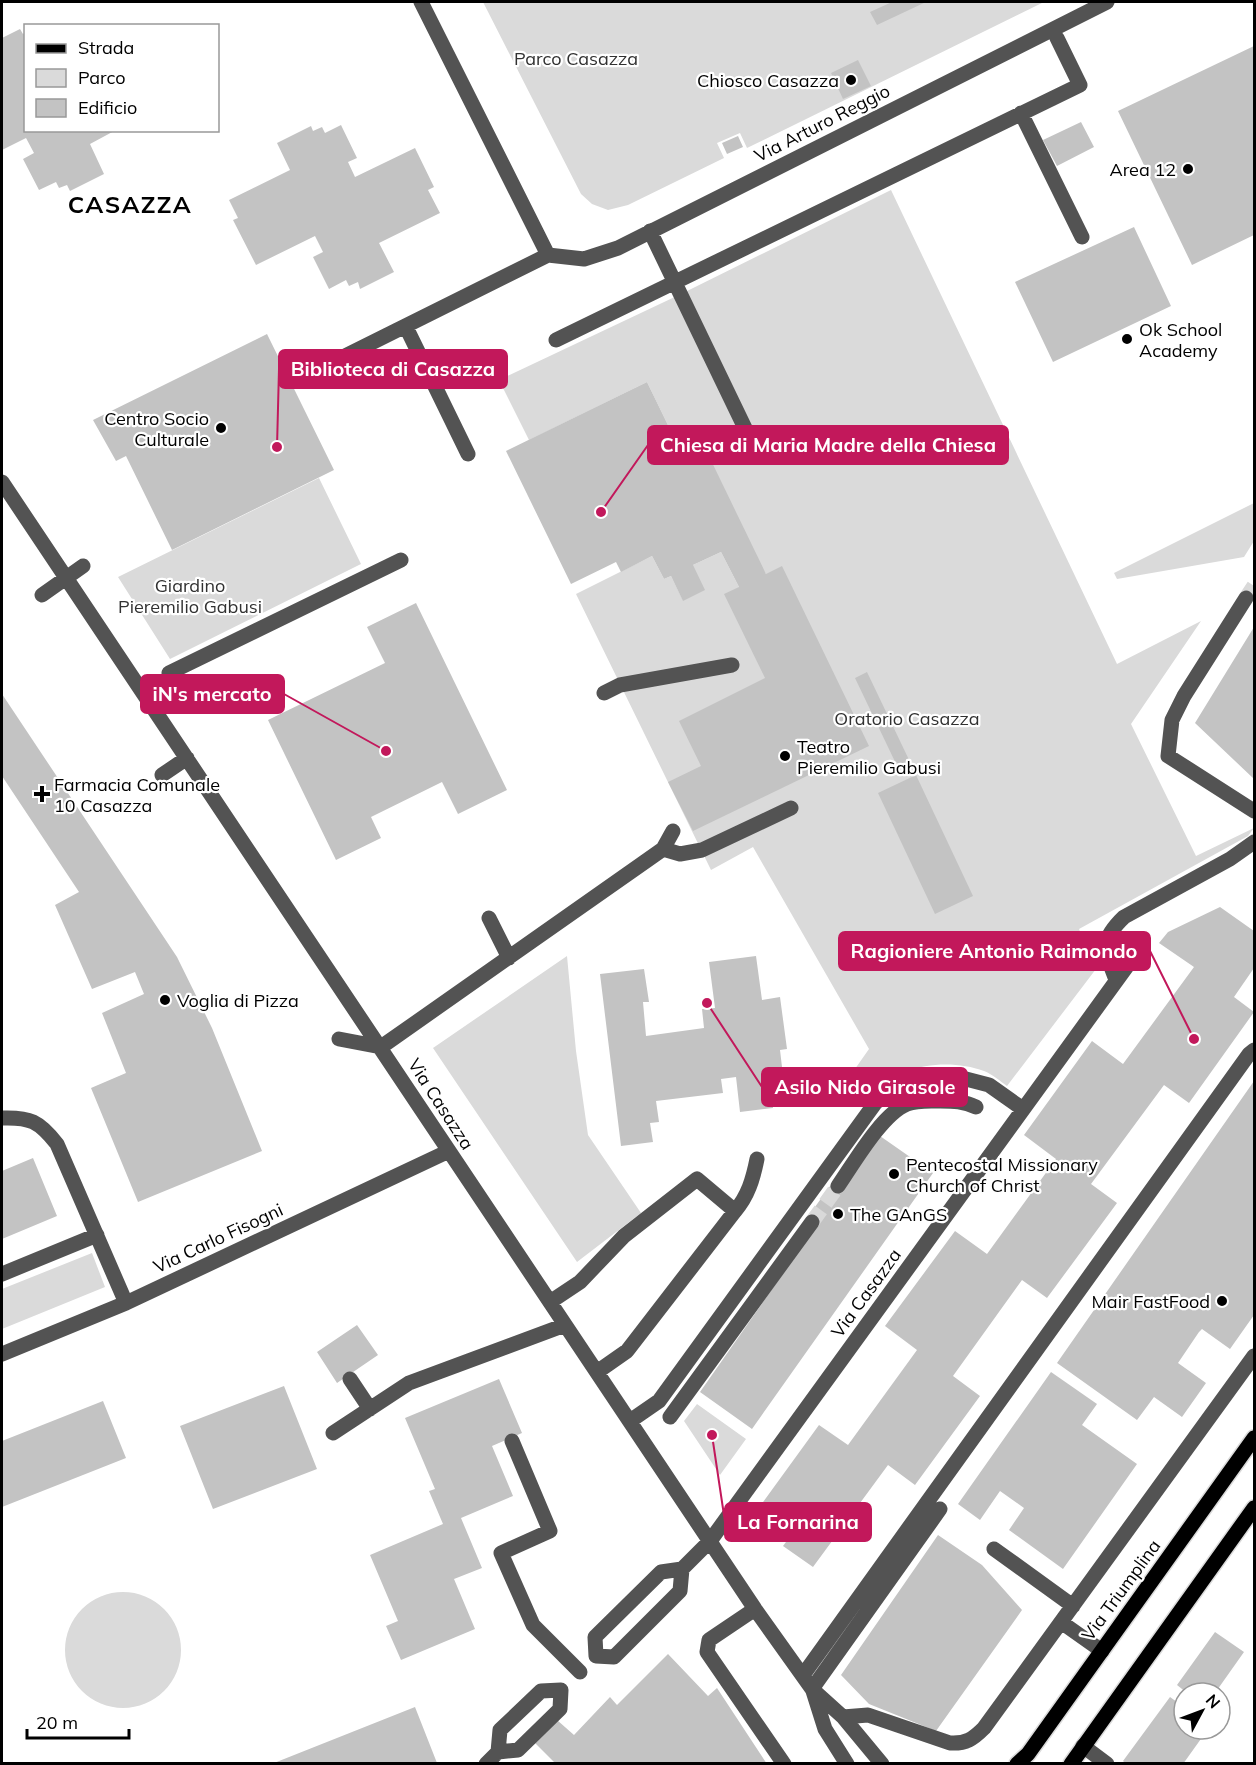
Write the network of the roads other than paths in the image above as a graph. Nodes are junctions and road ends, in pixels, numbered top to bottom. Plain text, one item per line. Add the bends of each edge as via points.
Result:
1 (421, 2) edge
2 (1107, 2) edge
3 (1057, 38) dead end
4 (1021, 113) junction
5 (651, 231) junction
6 (1082, 237) dead end
7 (548, 255) junction
8 (675, 283) junction
9 (406, 327) junction
10 (555, 340) dead end
11 (321, 368) dead end
12 (756, 451) dead end
13 (468, 454) dead end
14 (2, 482) edge
15 (401, 560) dead end
16 (83, 566) dead end
17 (66, 579) junction
18 (42, 595) dead end
19 (1246, 598) tunnel mouth
20 (732, 665) dead end
21 (169, 673) dead end
22 (604, 693) dead end
23 (187, 758) junction
24 (162, 775) dead end
25 (791, 808) dead end
26 (1254, 811) edge
27 (673, 831) dead end
28 (1254, 842) edge
29 (663, 849) junction
30 (489, 918) dead end
31 (1138, 951) dead end
32 (509, 958) junction
33 (1116, 980) junction
34 (339, 1039) dead end
35 (381, 1047) junction
36 (1254, 1050) edge
37 (976, 1107) dead end
38 (1023, 1109) junction
39 (2, 1118) edge
40 (449, 1151) junction
41 (757, 1159) dead end
42 (838, 1186) tunnel mouth
43 (735, 1211) junction
44 (812, 1222) tunnel mouth
45 (97, 1235) junction
46 (2, 1274) edge
47 (550, 1302) junction
48 (126, 1303) junction
49 (565, 1325) junction
50 (2, 1354) edge
51 (1254, 1356) edge
52 (597, 1372) junction
53 (350, 1379) dead end
54 (370, 1408) junction
55 (670, 1417) dead end
56 (630, 1421) junction
57 (333, 1433) dead end
58 (1254, 1438) edge
59 (512, 1441) dead end
60 (1254, 1508) edge
61 (940, 1509) dead end
62 (710, 1542) junction
63 (994, 1549) dead end
64 (682, 1569) junction
65 (1072, 1606) junction
66 (755, 1609) junction
67 (1061, 1622) junction
68 (1101, 1651) junction
69 (596, 1656) junction
70 (580, 1672) junction
71 (803, 1675) junction
72 (812, 1689) junction
73 (561, 1690) junction
74 (843, 1717) junction
75 (1083, 1746) junction
76 (498, 1752) junction
77 (486, 1764) edge
78 (784, 1764) edge
79 (847, 1764) edge
80 (882, 1764) edge
81 (1017, 1764) edge
82 (1071, 1764) edge
83 (1107, 1764) edge

1 - 7 street
2 - 5 street, Via Arturo Reggio
3 - 4 street via 1080,85
4 - 6 street
4 - 8 street
5 - 7 street, Via Arturo Reggio via 584,259
5 - 8 street
7 - 9 street
8 - 10 street
8 - 12 street
9 - 11 street
9 - 13 street
14 - 17 street, Via Casazza
15 - 21 street
16 - 17 street
17 - 18 street
17 - 23 street, Via Casazza
19 - 26 street via 1172,720 1168,756
20 - 22 street via 620,685
23 - 24 street
23 - 35 street, Via Casazza
25 - 29 street via 702,850 680,854
27 - 29 street
28 - 33 street via 1124,917 1110,930 1104,948
29 - 32 street
30 - 32 street
31 - 33 street, Via Casazza
32 - 35 street
33 - 38 street, Via Casazza
34 - 35 street
35 - 40 street, Via Casazza
36 - 71 street
37 - 42 street via 966,1102 927,1100 907,1104 886,1118
38 - 56 street via 989,1086 966,1079 906,1084 876,1102 659,1401
38 - 62 street, Via Casazza
39 - 45 street via 22,1118 44,1127 57,1144
40 - 47 street, Via Casazza
40 - 48 street, Via Carlo Fisogni
41 - 43 street via 752,1182
43 - 47 street via 697,1179 624,1236 580,1282
43 - 52 street via 627,1351
44 - 55 street
45 - 46 street
45 - 48 street
47 - 49 street, Via Casazza
48 - 50 street, Via Carlo Fisogni
49 - 52 street, Via Casazza
49 - 54 street via 409,1383
51 - 65 street, Via Triumplina
52 - 56 street, Via Casazza
53 - 54 street
54 - 57 street
56 - 62 street, Via Casazza
58 - 68 main road, Via Triumplina
59 - 70 street via 550,1532 501,1553 532,1625
60 - 75 main road
61 - 72 street
62 - 64 street
62 - 66 street, Via Casazza
63 - 65 street, Via Triumplina
64 - 69 street via 660,1572 595,1637
64 - 69 street via 680,1591 614,1657
65 - 67 street, Via Triumplina
66 - 71 street, Via Casazza
66 - 78 street via 709,1640 707,1652
67 - 68 street
67 - 74 street, Via Triumplina via 984,1728 963,1744 868,1715
68 - 81 main road, Via Triumplina
69 - 70 street
70 - 73 street
71 - 72 street, Via Casazza
72 - 74 street, Via Casazza
72 - 79 street, Via Casazza via 825,1729
73 - 76 street via 560,1709 519,1750
73 - 76 street via 541,1691 500,1730
74 - 80 street, Via Casazza
75 - 82 main road
75 - 83 street
76 - 77 street

